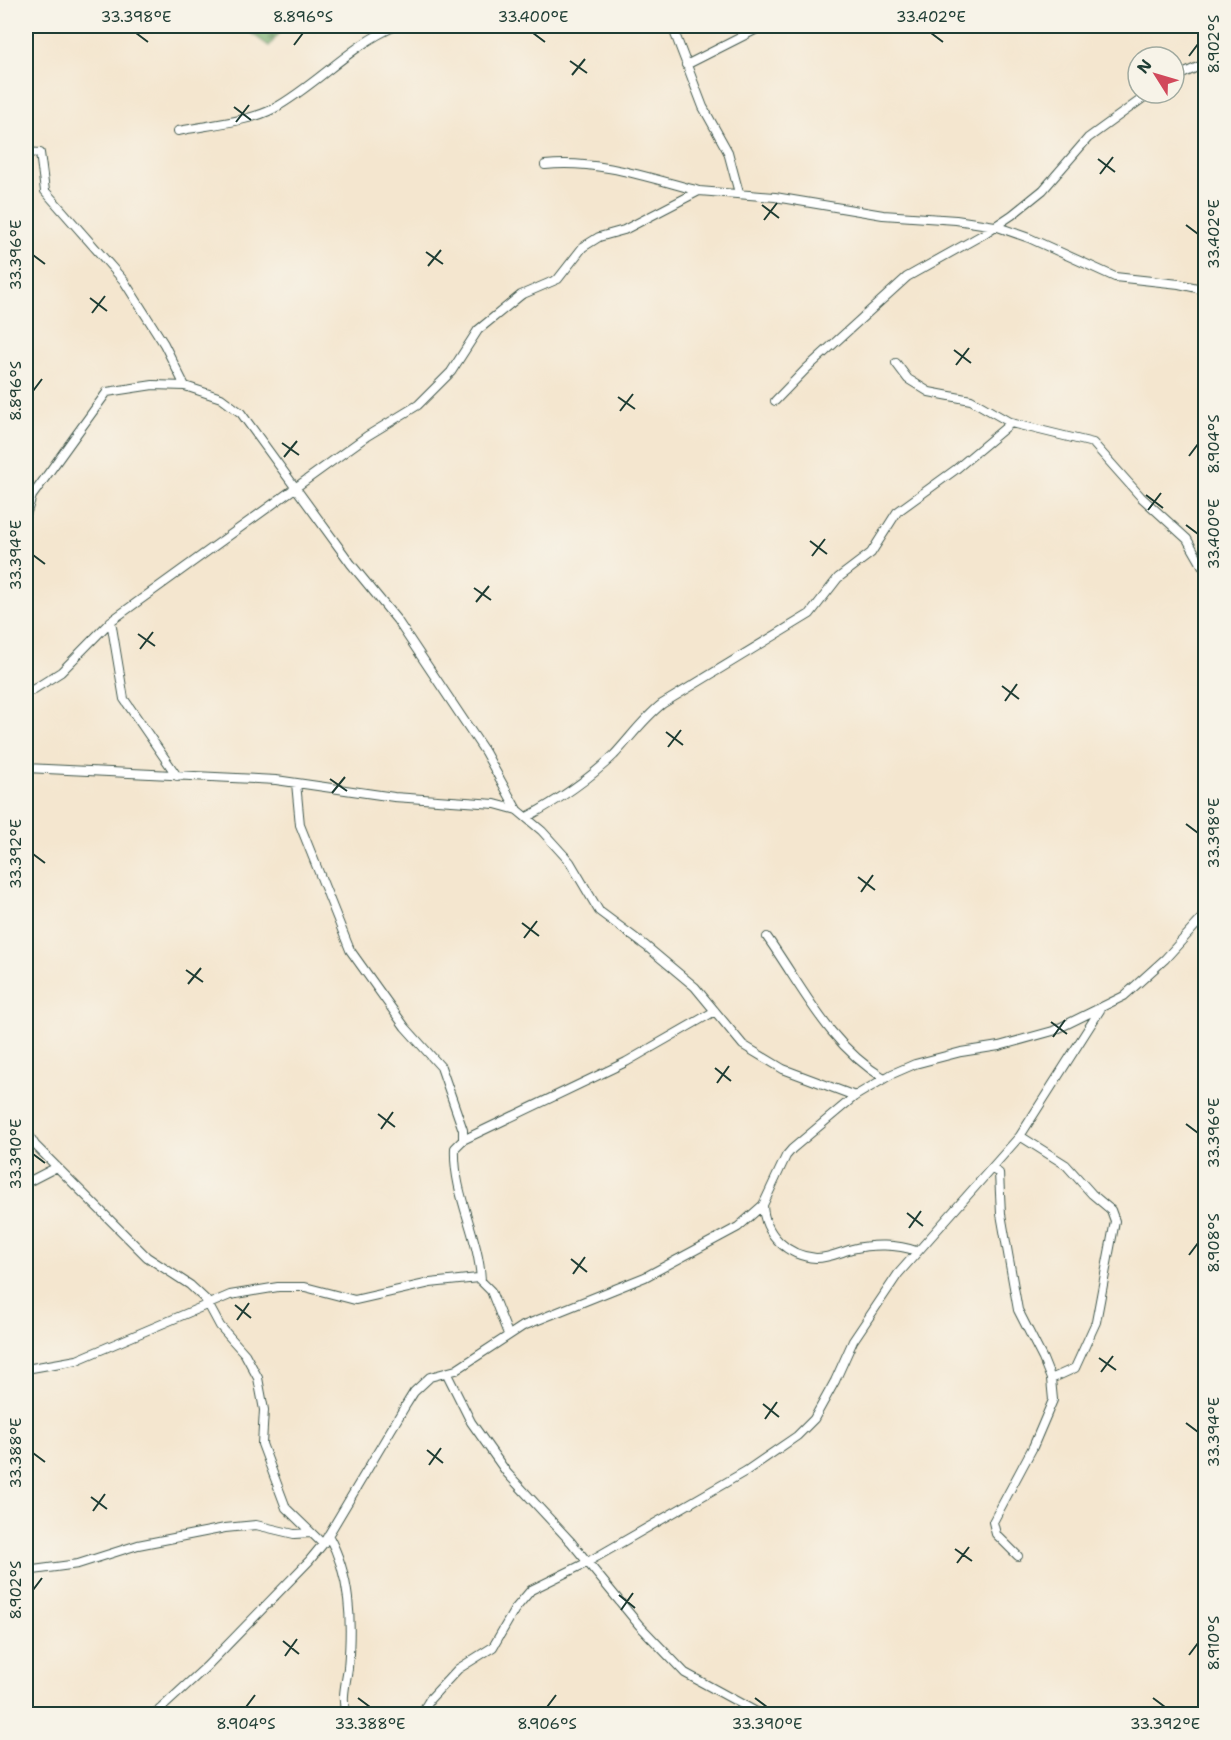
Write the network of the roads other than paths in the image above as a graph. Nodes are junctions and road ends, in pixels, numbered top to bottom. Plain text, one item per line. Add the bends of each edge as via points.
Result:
1 (396, 26) edge
2 (672, 26) edge
3 (763, 26) edge
4 (1206, 63) edge
5 (686, 65) junction
6 (1186, 72) edge
7 (1133, 105) edge
8 (178, 131) dead end
9 (26, 152) edge
10 (545, 165) dead end
11 (699, 190) junction
12 (739, 193) junction
13 (995, 226) junction
14 (1206, 290) edge
15 (896, 363) dead end
16 (185, 386) junction
17 (775, 401) dead end
18 (1011, 423) junction
19 (26, 485) edge
20 (296, 490) junction
21 (32, 496) junction
22 (26, 515) edge
23 (1206, 572) edge
24 (111, 621) junction
25 (30, 691) dead end
26 (26, 768) edge
27 (177, 776) junction
28 (296, 783) junction
29 (517, 810) junction
30 (527, 817) junction
31 (1206, 914) edge
32 (766, 938) dead end
33 (1101, 1009) junction
34 (716, 1011) junction
35 (884, 1078) junction
36 (855, 1096) junction
37 (26, 1130) edge
38 (1020, 1136) junction
39 (463, 1140) junction
40 (57, 1167) junction
41 (992, 1169) junction
42 (26, 1183) edge
43 (762, 1205) junction
44 (916, 1251) junction
45 (481, 1281) junction
46 (209, 1304) junction
47 (508, 1334) junction
48 (26, 1369) edge
49 (447, 1374) junction
50 (1051, 1379) junction
51 (311, 1533) junction
52 (328, 1535) junction
53 (323, 1544) junction
54 (1018, 1556) dead end
55 (586, 1563) junction
56 (26, 1570) edge
57 (155, 1714) edge
58 (346, 1714) edge
59 (421, 1714) edge
60 (760, 1714) edge

1 - 8 street via 359,46 269,111
2 - 5 street
3 - 5 street
4 - 6 street
5 - 12 street via 728,152
7 - 13 street via 1088,138 1043,190
9 - 16 street via 40,153 45,190 124,281
10 - 11 street via 620,171
11 - 12 street
11 - 20 street via 583,248 558,279 522,295 478,330 451,372 424,399
12 - 13 street via 883,215
13 - 14 street via 1115,277
13 - 17 street via 907,277
15 - 18 street via 929,392 971,400
16 - 20 street via 221,398 236,408
16 - 21 street via 107,392
18 - 23 street via 1093,443 1141,497 1186,539
18 - 30 street via 897,512 871,553 838,578 810,614 662,704 646,716 601,767 567,794
19 - 21 street
20 - 24 street
20 - 29 street via 397,620 486,752
21 - 22 street
24 - 25 street via 61,672
24 - 27 street via 124,699
26 - 27 street
27 - 28 street
28 - 29 street via 394,797 495,804
28 - 39 street via 300,825 350,950 405,1027 441,1067
29 - 30 street
30 - 34 street via 570,862 599,911 678,972
31 - 33 street via 1138,986
32 - 35 street via 835,1038
33 - 35 street via 1053,1030 915,1064
33 - 38 street
34 - 36 street via 735,1037 755,1054
34 - 39 street via 626,1062
35 - 36 street
36 - 43 street via 786,1156
37 - 40 street
38 - 41 street
38 - 50 street via 1066,1165 1111,1210 1115,1221 1096,1322 1075,1368
39 - 45 street via 455,1149 457,1184 478,1250
40 - 42 street
40 - 46 street via 147,1257 190,1285
41 - 44 street
41 - 50 street via 999,1173 1001,1214 1018,1310
43 - 44 street via 766,1227 777,1241 805,1256 818,1258 865,1247 907,1247
43 - 47 street via 738,1227 699,1250
44 - 55 street via 862,1326 814,1419 797,1436 746,1471
45 - 46 street via 473,1277 451,1280 355,1300 314,1288 278,1287 230,1295
45 - 47 street via 490,1291
46 - 48 street via 77,1360
46 - 51 street via 258,1378 263,1400 261,1436 265,1457 286,1508
47 - 49 street
49 - 52 street via 430,1377 414,1392
49 - 55 street via 471,1422 507,1473
50 - 54 street via 1053,1400 1046,1421 993,1522 996,1534
51 - 53 street
51 - 56 street via 294,1534 256,1525 225,1528 138,1545 78,1564
52 - 53 street
52 - 58 street via 342,1563 350,1615
53 - 57 street via 299,1573
55 - 59 street via 531,1590 493,1647 458,1669
55 - 60 street via 685,1674

